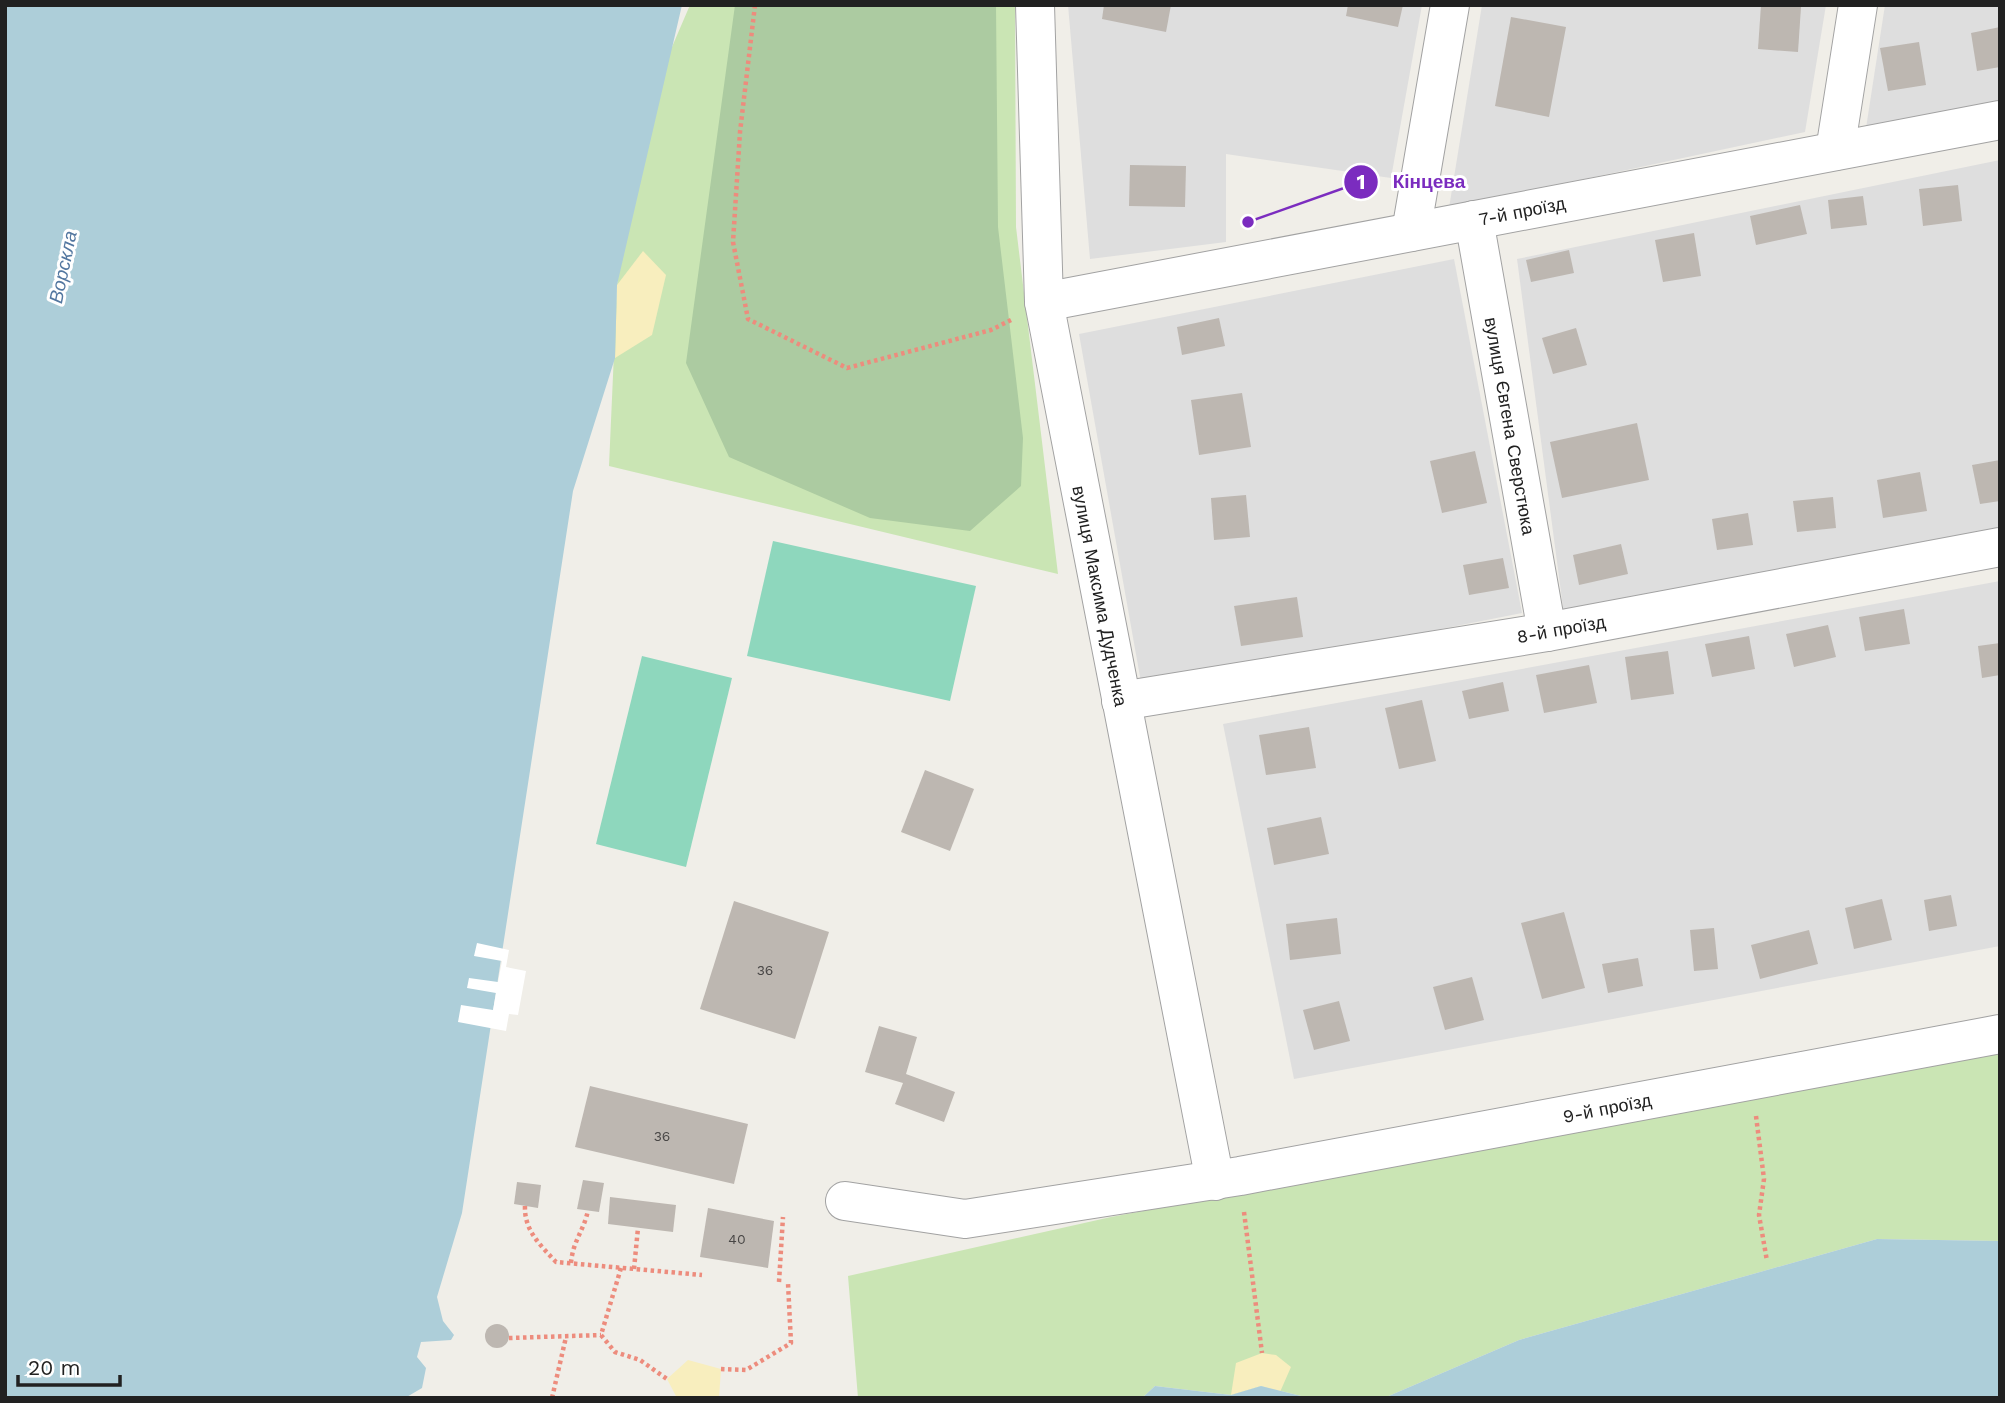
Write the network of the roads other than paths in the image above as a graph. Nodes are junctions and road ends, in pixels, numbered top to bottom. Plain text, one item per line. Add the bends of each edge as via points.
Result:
1 (1035, 5) edge
2 (1450, 5) edge
3 (1858, 5) edge
4 (2000, 120) edge
5 (1835, 151) junction
6 (1474, 220) junction
7 (1411, 232) junction
8 (1044, 302) junction
9 (2000, 547) edge
10 (1547, 632) junction
11 (1121, 701) junction
12 (2000, 1034) edge
13 (1227, 1179) junction
14 (845, 1202) dead end

1 - 8 street, вулиця Максима Дудченка
2 - 7 street
3 - 5 street
4 - 5 street, 7-й проїзд
5 - 6 street, 7-й проїзд
6 - 7 street, 7-й проїзд
6 - 10 street, вулиця Євгена Сверстюка
7 - 8 street, 7-й проїзд
8 - 11 street, вулиця Максима Дудченка
9 - 10 street, 8-й проїзд
10 - 11 street, 8-й проїзд
11 - 13 street, вулиця Максима Дудченка
12 - 13 street, 9-й проїзд
13 - 14 street, 9-й проїзд via 965,1219

